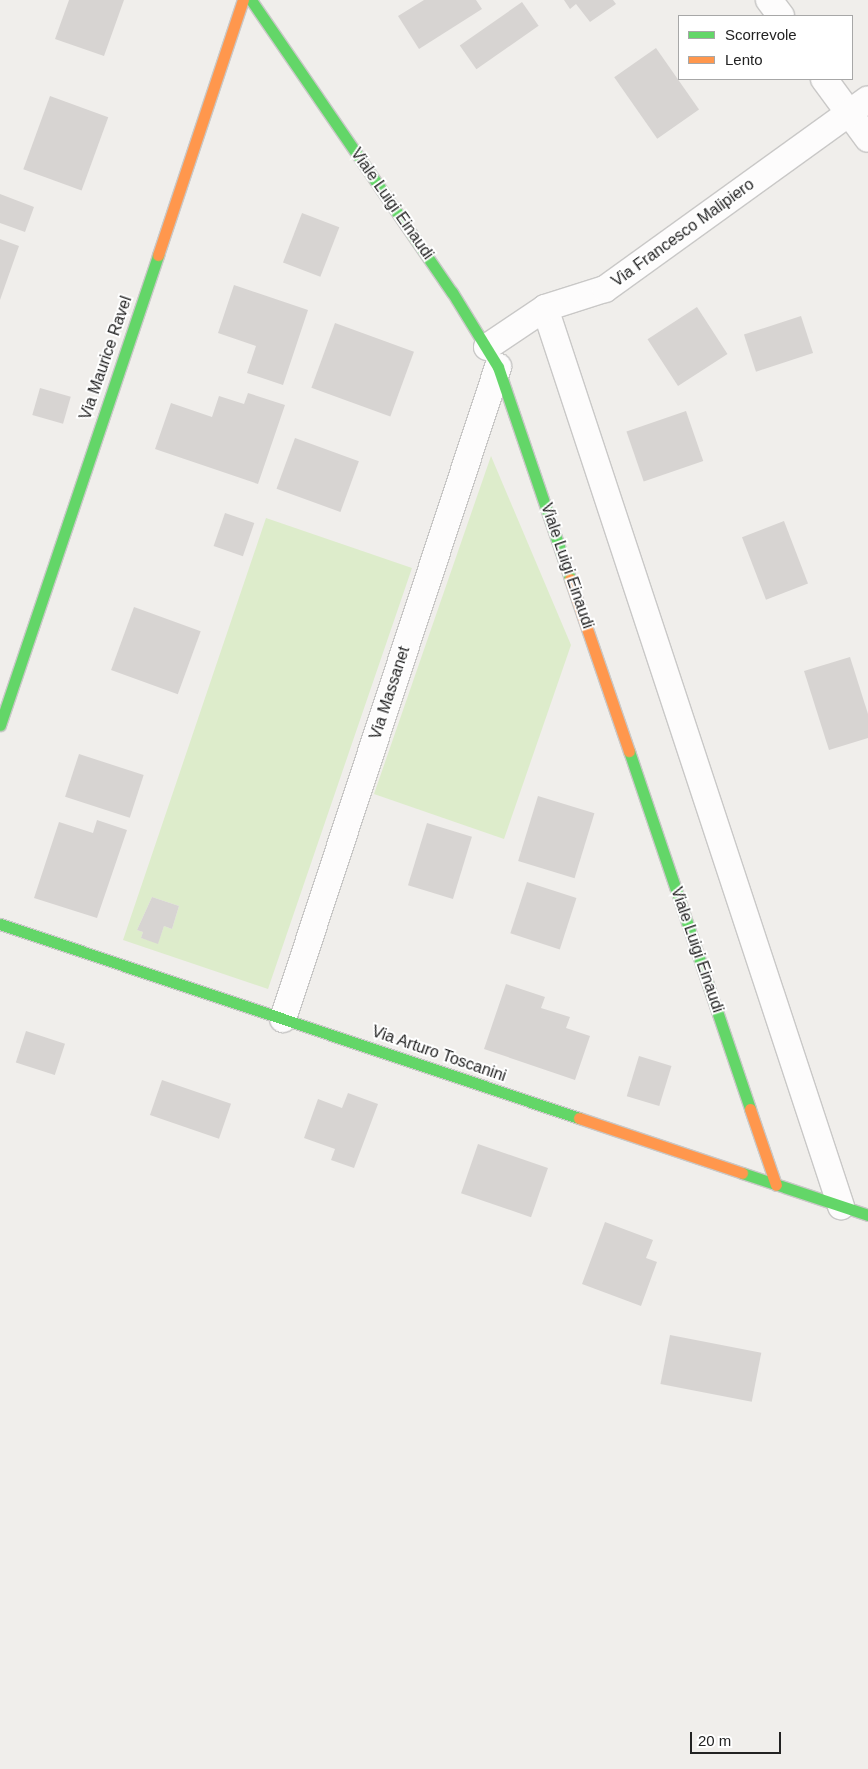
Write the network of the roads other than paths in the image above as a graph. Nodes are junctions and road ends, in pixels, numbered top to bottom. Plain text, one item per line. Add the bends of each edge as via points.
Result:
1 (243, 0) edge
2 (251, 0) edge
3 (769, 0) edge
4 (780, 15) edge
5 (825, 80) edge
6 (858, 106) edge
7 (868, 139) edge
8 (546, 308) junction
9 (492, 357) junction
10 (0, 725) edge
11 (0, 924) edge
12 (283, 1019) junction
13 (776, 1185) junction
14 (841, 1206) junction
15 (868, 1216) edge

1 - 10 street, Via Maurice Ravel
2 - 9 street, Viale Luigi Einaudi
3 - 4 street
5 - 6 street
6 - 7 street
6 - 8 street, Via Francesco Malipiero via 605,289
8 - 9 street, Via Francesco Malipiero
8 - 14 street
9 - 12 street, Via Massanet
9 - 13 street, Viale Luigi Einaudi
11 - 12 street, Via Arturo Toscanini
12 - 13 street, Via Arturo Toscanini
13 - 14 street, Via Arturo Toscanini
14 - 15 street, Via Arturo Toscanini

